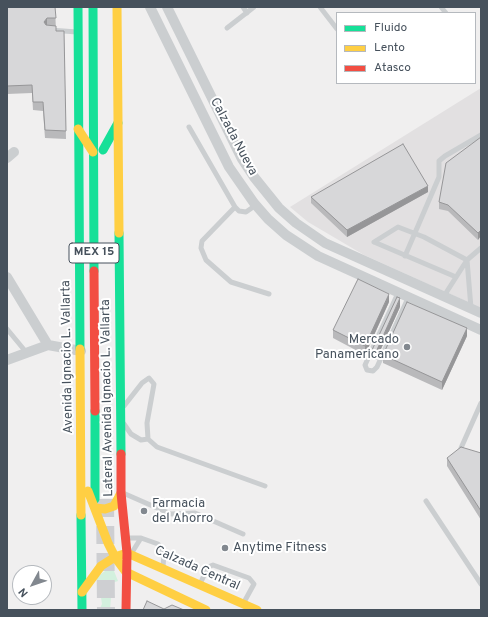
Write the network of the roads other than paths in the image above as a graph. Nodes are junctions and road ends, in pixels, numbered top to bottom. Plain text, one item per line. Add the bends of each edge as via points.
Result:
1 (78, 7) edge
2 (93, 7) edge
3 (102, 7) edge
4 (117, 7) edge
5 (150, 7) edge
6 (167, 7) edge
7 (243, 7) edge
8 (254, 7) edge
9 (320, 7) edge
10 (247, 12) junction
11 (227, 28) dead end
12 (336, 28) edge
13 (48, 30) edge
14 (78, 32) junction
15 (183, 39) junction
16 (169, 46) junction
17 (118, 123) junction
18 (189, 127) dead end
19 (78, 129) junction
20 (481, 135) edge
21 (93, 152) junction
22 (252, 175) junction
23 (241, 186) junction
24 (256, 205) junction
25 (235, 207) junction
26 (415, 234) junction
27 (481, 248) edge
28 (405, 256) junction
29 (467, 260) junction
30 (7, 277) edge
31 (456, 277) junction
32 (398, 293) junction
33 (269, 294) dead end
34 (444, 296) junction
35 (408, 298) junction
36 (471, 308) junction
37 (481, 313) edge
38 (7, 329) edge
39 (481, 330) edge
40 (48, 345) junction
41 (26, 352) junction
42 (81, 352) junction
43 (104, 356) dead end
44 (7, 360) edge
45 (481, 403) edge
46 (121, 416) junction
47 (105, 436) dead end
48 (148, 439) junction
49 (469, 454) edge
50 (82, 474) junction
51 (265, 486) dead end
52 (121, 492) junction
53 (426, 501) dead end
54 (95, 504) junction
55 (243, 534) dead end
56 (126, 538) junction
57 (141, 538) junction
58 (129, 553) junction
59 (115, 557) junction
60 (163, 568) junction
61 (126, 572) junction
62 (481, 584) edge
63 (200, 585) junction
64 (82, 593) junction
65 (242, 607) edge
66 (82, 610) edge
67 (126, 610) edge
68 (206, 610) edge
69 (256, 610) edge

1 - 14 main road, Avenida Ignacio L. Vallarta
2 - 21 main road, Avenida Ignacio L. Vallarta / MEX 15
3 - 17 main road via 103,154
4 - 17 main road
5 - 16 street
6 - 15 street, Calzada Nueva
7 - 10 lane
8 - 10 lane
9 - 12 lane
10 - 11 lane
13 - 14 lane
14 - 19 main road, Avenida Ignacio L. Vallarta
15 - 16 street
15 - 22 street, Calzada Nueva
16 - 23 street via 217,144
17 - 46 main road, Lateral Avenida Ignacio L. Vallarta
18 - 25 lane
19 - 21 main road
19 - 42 main road, Avenida Ignacio L. Vallarta
20 - 26 lane via 439,162 439,177
21 - 54 main road, Avenida Ignacio L. Vallarta / MEX 15
22 - 23 street
22 - 34 street, Calzada Nueva via 279,208 320,239
23 - 24 street
24 - 25 lane via 246,212
24 - 32 street via 286,235 312,253
25 - 33 lane via 202,241 201,248 206,260 231,282
26 - 28 lane
26 - 28 lane via 398,227 374,242
26 - 29 lane
27 - 29 lane
28 - 31 lane
29 - 31 lane
29 - 36 lane
30 - 40 street
31 - 34 lane
32 - 35 street
32 - 35 lane via 365,365 367,370 373,371 377,367
34 - 36 street, Calzada Nueva
35 - 39 street
36 - 37 street, Calzada Nueva
38 - 41 lane
40 - 41 street
40 - 42 street
41 - 44 street
42 - 50 main road, Avenida Ignacio L. Vallarta
43 - 47 main road
45 - 49 lane via 461,448
46 - 48 lane via 131,434 141,440
46 - 48 lane via 142,383 149,378 154,384 147,423
46 - 52 main road, Lateral Avenida Ignacio L. Vallarta
48 - 51 lane via 157,447
50 - 54 main road
50 - 64 main road, Avenida Ignacio L. Vallarta
52 - 54 main road via 114,506 106,509
52 - 55 lane via 171,514 195,513
52 - 56 main road, Lateral Avenida Ignacio L. Vallarta
53 - 62 lane
54 - 59 main road
56 - 57 lane
56 - 58 main road, Lateral Avenida Ignacio L. Vallarta
57 - 58 lane
57 - 60 lane via 158,544 164,553
58 - 59 main road
58 - 60 main road, Calzada Central
58 - 61 main road, Lateral Avenida Ignacio L. Vallarta
59 - 61 main road
59 - 64 main road via 95,572
60 - 63 main road, Calzada Central
61 - 67 main road, Lateral Avenida Ignacio L. Vallarta
61 - 68 main road
63 - 65 main road, Calzada Central
63 - 65 lane via 208,567 213,565 249,578 254,584
64 - 66 main road, Avenida Ignacio L. Vallarta
65 - 69 main road, Calzada Central

